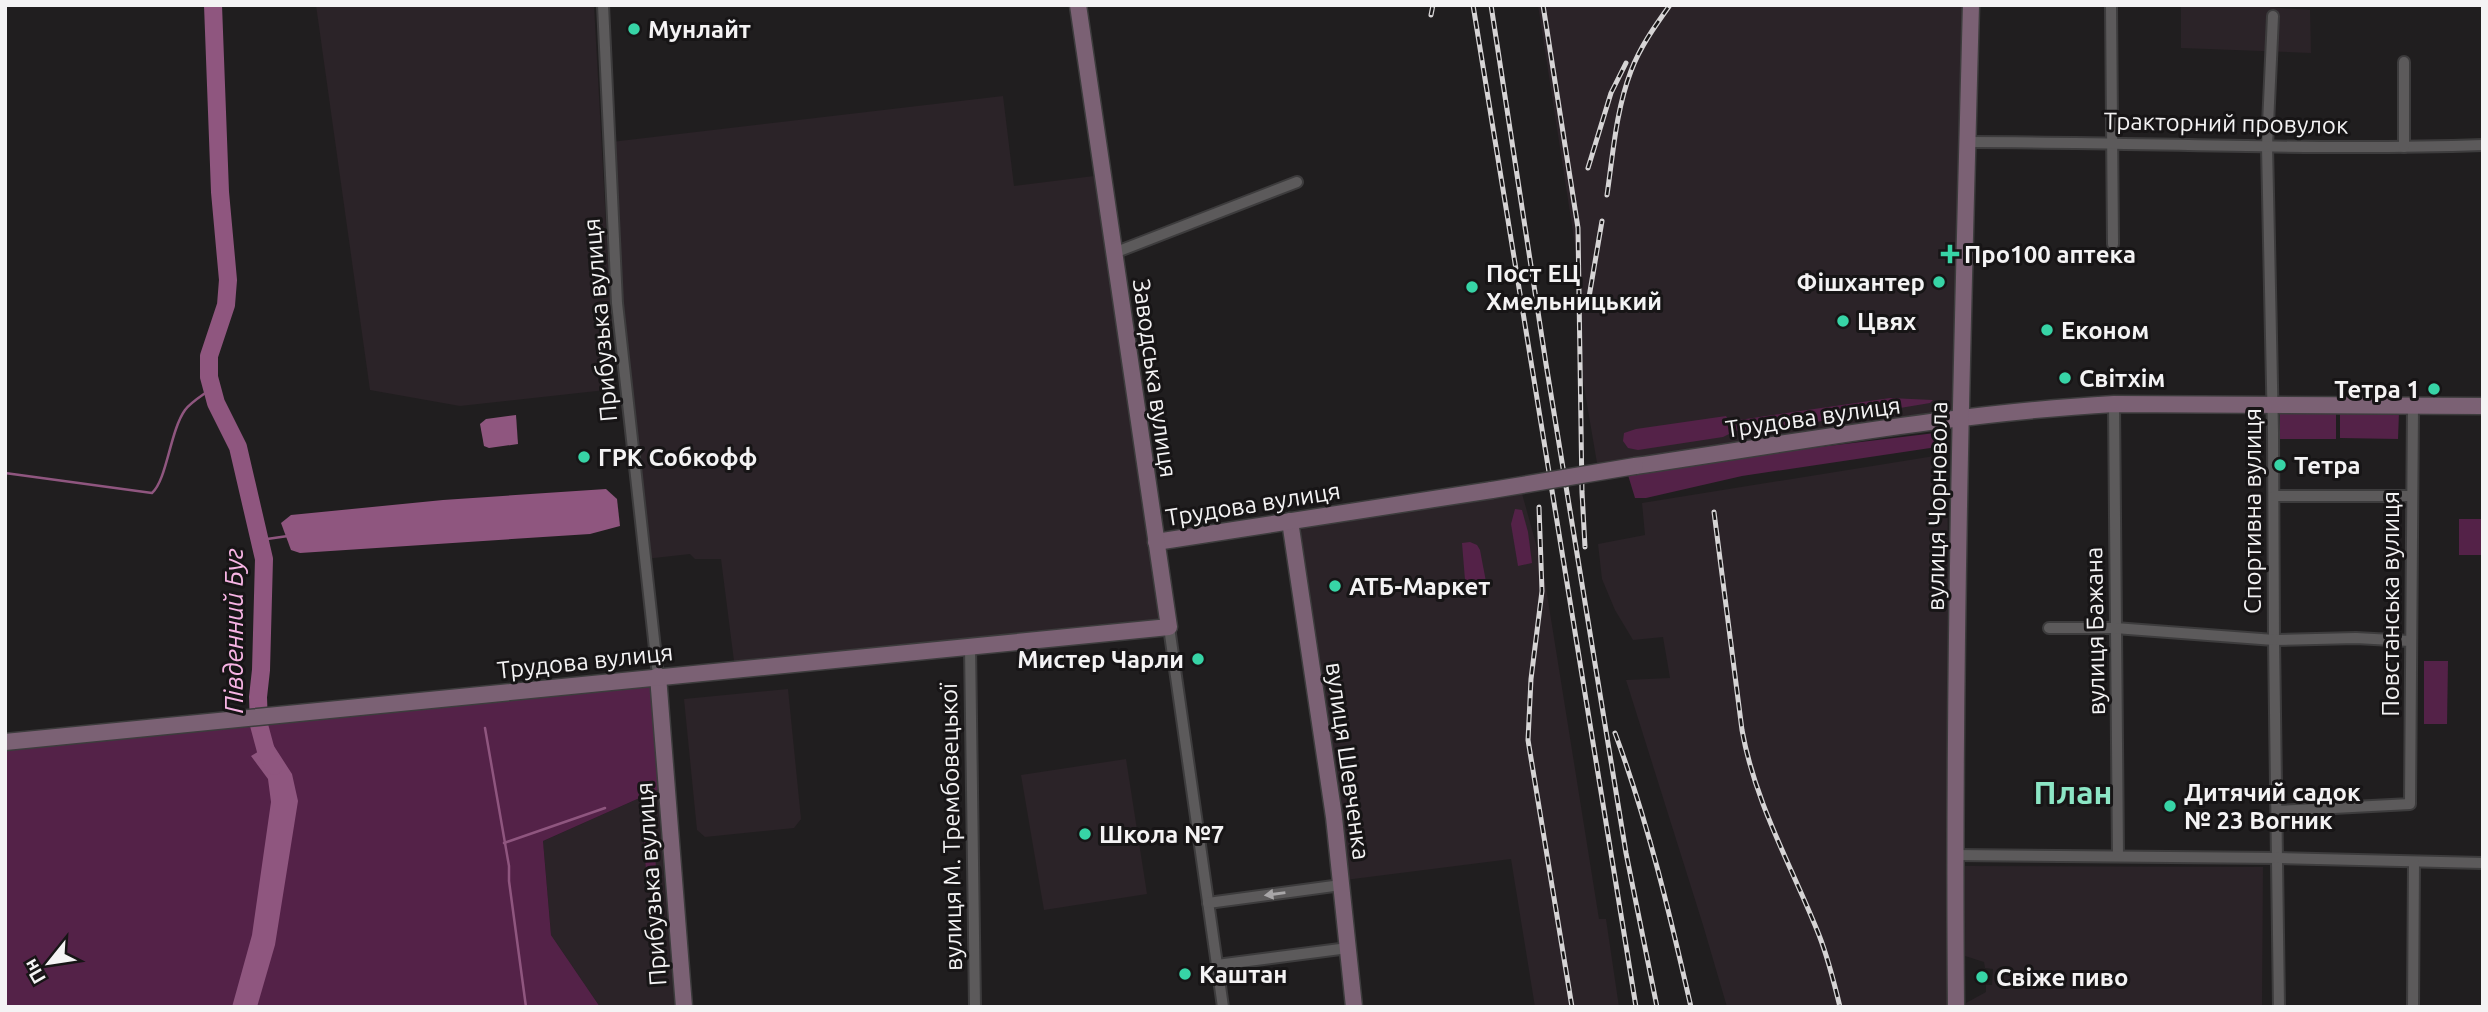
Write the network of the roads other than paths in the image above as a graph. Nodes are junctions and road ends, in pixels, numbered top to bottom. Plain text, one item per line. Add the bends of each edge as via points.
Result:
1 (603, 5) edge
2 (1078, 5) edge
3 (1971, 5) edge
4 (2111, 5) edge
5 (2273, 16) dead end
6 (2404, 62) dead end
7 (1968, 142) junction
8 (2112, 142) junction
9 (2483, 145) edge
10 (2267, 146) junction
11 (2404, 147) junction
12 (1297, 182) dead end
13 (2113, 244) dead end
14 (1114, 253) junction
15 (2114, 404) junction
16 (2273, 404) junction
17 (2413, 405) junction
18 (2483, 406) edge
19 (1960, 417) junction
20 (2274, 496) junction
21 (2412, 496) junction
22 (1290, 521) junction
23 (1156, 542) junction
24 (1169, 626) junction
25 (2049, 628) dead end
26 (2115, 628) junction
27 (2274, 640) junction
28 (2410, 641) junction
29 (970, 646) junction
30 (658, 676) junction
31 (5, 742) edge
32 (2278, 811) junction
33 (1954, 855) junction
34 (2118, 856) junction
35 (2278, 858) junction
36 (2414, 862) junction
37 (2483, 863) edge
38 (1341, 885) junction
39 (1208, 903) junction
40 (1348, 948) junction
41 (1217, 965) junction
42 (684, 1007) edge
43 (975, 1007) edge
44 (1223, 1007) edge
45 (1354, 1007) edge
46 (1956, 1007) edge
47 (2279, 1007) edge
48 (2413, 1007) edge

1 - 30 street, Прибузька вулиця via 617,303
2 - 14 main road, Заводська вулиця
3 - 7 main road, вулиця Чорновола
4 - 8 street
5 - 10 street, Спортивна вулиця
6 - 11 street
7 - 8 street, Тракторний провулок
7 - 19 main road, вулиця Чорновола
8 - 10 street, Тракторний провулок
8 - 13 street
9 - 11 street, Тракторний провулок
10 - 11 street, Тракторний провулок
10 - 16 street, Спортивна вулиця
12 - 14 street
14 - 23 main road, Заводська вулиця
15 - 16 main road, Трудова вулиця
15 - 19 main road, Трудова вулиця
15 - 26 street, вулиця Бажана
16 - 17 main road, Трудова вулиця
16 - 20 street, Спортивна вулиця
17 - 18 main road, Трудова вулиця
17 - 21 street, Повстанська вулиця
19 - 22 main road, Трудова вулиця, bridge
19 - 33 main road, вулиця Чорновола
20 - 21 street
20 - 27 street, Спортивна вулиця
21 - 28 street, Повстанська вулиця
22 - 23 main road, Трудова вулиця
22 - 38 main road, вулиця Шевченка
23 - 24 main road, Заводська вулиця
24 - 29 main road, Трудова вулиця
24 - 39 street, Заводська вулиця
25 - 26 street
26 - 27 street
26 - 34 street, вулиця Бажана
27 - 28 street
27 - 32 street, Спортивна вулиця
28 - 32 street, Повстанська вулиця via 2410,804
29 - 30 main road, Трудова вулиця
29 - 43 street, вулиця М. Трембовецької
30 - 31 main road, Трудова вулиця
30 - 42 main road, Прибузька вулиця
32 - 35 street, Спортивна вулиця
33 - 34 street
33 - 46 main road, вулиця Чорновола
34 - 35 street
35 - 36 street
35 - 47 street, Спортивна вулиця
36 - 37 street
36 - 48 street
38 -> 39 street
38 - 40 main road, вулиця Шевченка
39 - 41 street, Заводська вулиця
40 - 41 street
40 - 45 main road, вулиця Шевченка
41 - 44 street, Заводська вулиця

